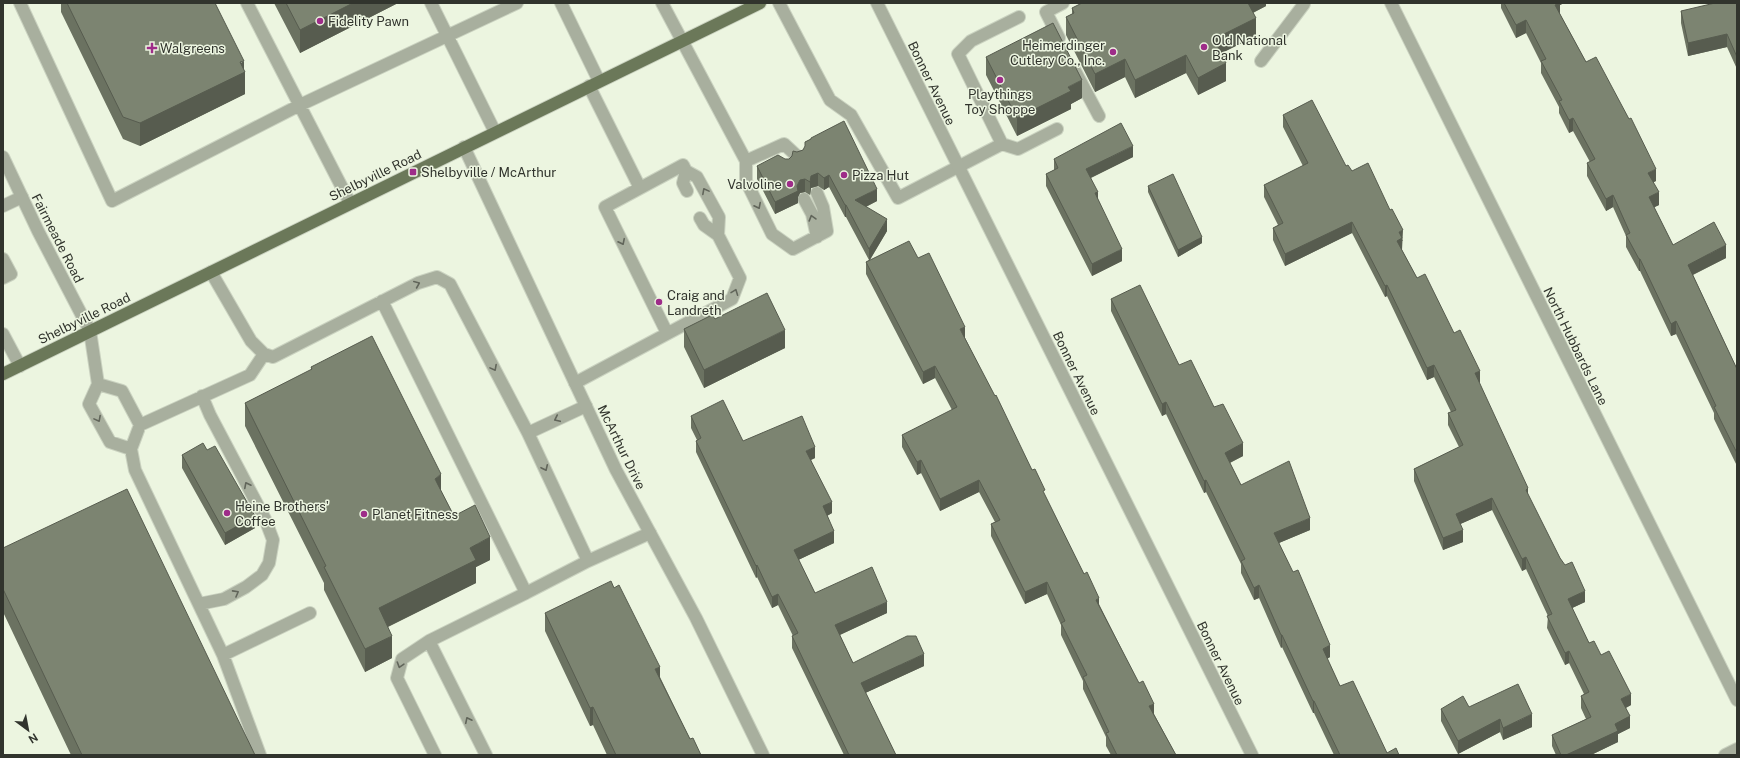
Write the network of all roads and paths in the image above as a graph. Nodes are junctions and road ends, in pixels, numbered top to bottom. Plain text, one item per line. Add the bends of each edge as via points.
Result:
1 (20, 3) edge
2 (247, 3) edge
3 (431, 3) edge
4 (517, 3) edge
5 (561, 3) edge
6 (662, 3) edge
7 (760, 3) edge
8 (779, 3) edge
9 (877, 3) edge
10 (1063, 3) edge
11 (1305, 3) edge
12 (1391, 3) edge
13 (1019, 17) dead end
14 (447, 36) junction
15 (683, 41) junction
16 (1063, 47) edge
17 (1070, 60) edge
18 (1261, 61) dead end
19 (594, 84) junction
20 (300, 105) junction
21 (1099, 116) dead end
22 (1057, 129) dead end
23 (495, 132) junction
24 (1002, 144) junction
25 (464, 147) junction
26 (769, 151) junction
27 (3, 157) edge
28 (798, 157) edge
29 (780, 159) edge
30 (746, 161) junction
31 (958, 166) junction
32 (686, 171) junction
33 (640, 188) junction
34 (687, 191) dead end
35 (817, 193) dead end
36 (22, 197) junction
37 (804, 200) dead end
38 (350, 203) junction
39 (3, 206) edge
40 (700, 218) dead end
41 (718, 235) junction
42 (817, 237) junction
43 (3, 259) edge
44 (211, 272) junction
45 (3, 278) edge
46 (382, 302) junction
47 (90, 331) junction
48 (667, 333) junction
49 (3, 334) edge
50 (264, 354) junction
51 (20, 366) junction
52 (3, 374) edge
53 (575, 383) junction
54 (98, 384) junction
55 (202, 396) junction
56 (586, 406) junction
57 (140, 425) junction
58 (528, 433) junction
59 (131, 448) junction
60 (650, 532) junction
61 (588, 561) junction
62 (526, 593) junction
63 (199, 604) junction
64 (310, 613) dead end
65 (429, 641) junction
66 (223, 655) junction
67 (1737, 700) edge
68 (1737, 749) edge
69 (260, 755) edge
70 (435, 755) edge
71 (486, 755) edge
72 (763, 755) edge
73 (1252, 755) edge
74 (1725, 755) edge

1 - 20 street via 112,200
2 - 20 street
3 - 14 street
4 - 14 street
5 - 19 street
6 - 15 street
7 - 15 main road, Shelbyville Road
8 - 31 street via 830,100 851,115 898,198
9 - 31 street, Bonner Avenue
10 - 16 street via 1046,12
11 - 18 street
12 - 67 street, North Hubbards Lane
13 - 24 street via 971,42 958,54
14 - 20 street
14 - 23 street
15 - 19 main road, Shelbyville Road
15 - 30 street
17 - 21 street
19 - 23 main road, Shelbyville Road
19 - 33 street
20 - 38 street
22 - 24 street via 1018,149
23 - 25 main road, Shelbyville Road
24 - 31 street
25 - 38 main road, Shelbyville Road
25 - 53 street, McArthur Drive
26 - 28 street via 784,144
26 - 29 street
26 - 30 street
27 - 36 street, Fairmeade Road
30 -> 42 street via 746,181 772,234 793,249
31 - 73 street, Bonner Avenue
32 - 33 street via 683,165
32 - 34 street via 683,183
41 -> 32 street via 719,217 697,177
33 -> 48 street via 605,207
35 - 42 street via 824,207 827,232
36 - 39 street
36 - 47 street, Fairmeade Road
42 -> 37 street via 812,214
38 - 44 main road, Shelbyville Road
40 - 41 street via 704,225
48 -> 41 street via 732,299 740,278
43 - 45 street via 11,274
44 - 47 main road, Shelbyville Road
44 - 50 street via 251,341
46 - 50 street via 273,357
46 -> 58 street via 418,283 437,278 450,284
46 - 62 street
47 - 51 main road, Shelbyville Road
47 - 54 street, Fairmeade Road
48 - 53 street
49 - 51 street
50 - 55 street via 250,375
51 - 52 main road, Shelbyville Road
53 - 56 street, McArthur Drive
54 - 57 street via 122,391
54 -> 59 street via 90,404 110,442
55 - 57 street
63 -> 55 street via 224,599 262,575 270,563 273,540 265,519
56 -> 58 street
56 - 60 street, McArthur Drive via 616,470
57 - 59 street
58 -> 61 street
59 - 63 street via 135,470
60 - 61 street
60 - 72 street, McArthur Drive via 696,618
61 - 62 street
62 - 65 street
63 - 66 street
64 - 66 street
65 -> 70 street via 402,659 397,678
71 -> 65 street
66 - 69 street
68 - 74 street

